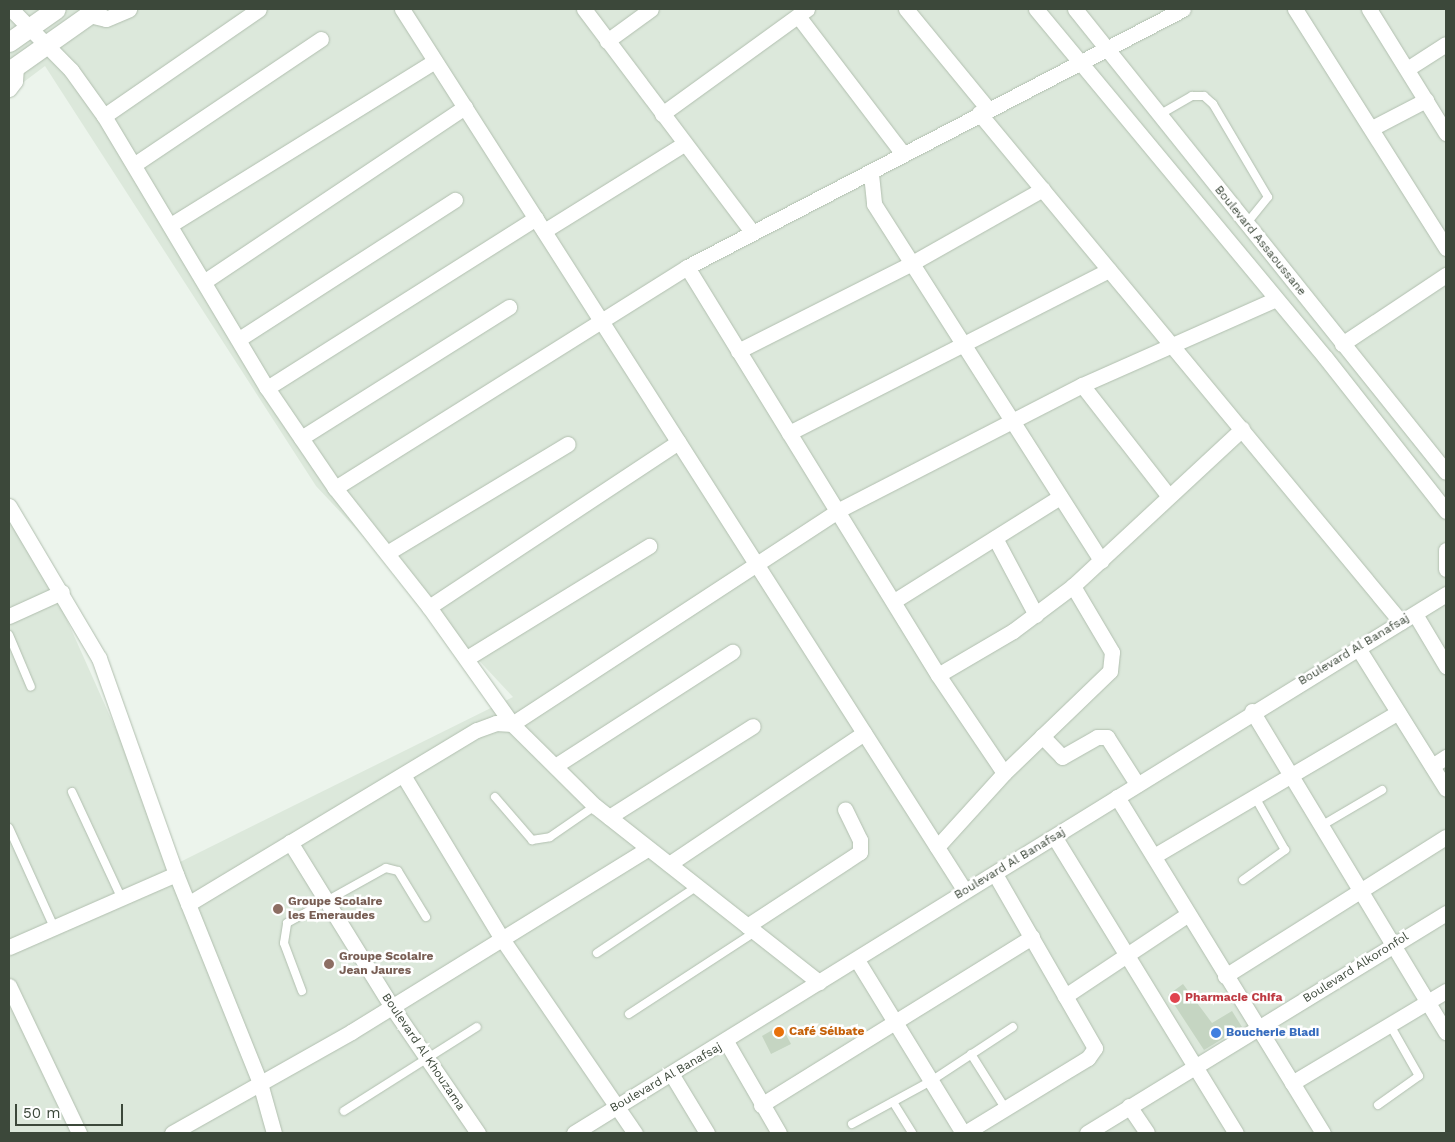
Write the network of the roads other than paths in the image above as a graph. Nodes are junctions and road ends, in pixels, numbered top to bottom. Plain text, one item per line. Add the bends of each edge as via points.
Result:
1 (11, 9) edge
2 (56, 9) edge
3 (129, 9) edge
4 (259, 9) edge
5 (402, 9) edge
6 (584, 9) edge
7 (651, 9) edge
8 (906, 9) edge
9 (1036, 9) edge
10 (1075, 9) edge
11 (1184, 9) edge
12 (1295, 9) edge
13 (1373, 10) edge
14 (93, 12) edge
15 (803, 12) edge
16 (30, 28) junction
17 (321, 39) dead end
18 (9, 42) edge
19 (608, 42) junction
20 (1446, 44) edge
21 (48, 45) junction
22 (1106, 49) junction
23 (435, 60) junction
24 (1081, 63) junction
25 (12, 69) edge
26 (1407, 69) junction
27 (9, 89) edge
28 (1426, 100) junction
29 (465, 107) junction
30 (983, 111) junction
31 (662, 114) junction
32 (1158, 115) junction
33 (104, 116) junction
34 (1372, 128) junction
35 (1446, 133) edge
36 (682, 145) junction
37 (904, 154) junction
38 (135, 164) junction
39 (871, 174) junction
40 (1043, 189) junction
41 (455, 200) dead end
42 (172, 224) junction
43 (1246, 224) junction
44 (540, 225) junction
45 (752, 232) junction
46 (1446, 248) edge
47 (912, 263) junction
48 (687, 267) junction
49 (1109, 270) junction
50 (1446, 275) edge
51 (205, 281) junction
52 (1276, 299) junction
53 (509, 307) dead end
54 (601, 320) junction
55 (238, 339) junction
56 (962, 343) junction
57 (1342, 344) junction
58 (1171, 345) junction
59 (738, 350) junction
60 (1082, 385) junction
61 (267, 388) junction
62 (1011, 420) junction
63 (1242, 429) junction
64 (789, 432) junction
65 (301, 438) junction
66 (678, 442) junction
67 (568, 444) dead end
68 (1446, 472) edge
69 (335, 488) junction
70 (1168, 495) junction
71 (1060, 497) junction
72 (9, 506) edge
73 (839, 510) junction
74 (1446, 511) edge
75 (995, 538) junction
76 (649, 546) dead end
77 (1446, 550) edge
78 (387, 553) junction
79 (1101, 561) junction
80 (757, 566) junction
81 (1446, 569) edge
82 (1073, 586) junction
83 (62, 592) junction
84 (1446, 594) edge
85 (894, 601) junction
86 (429, 607) junction
87 (1415, 614) junction
88 (1036, 615) junction
89 (9, 616) edge
90 (1401, 622) junction
91 (9, 636) edge
92 (1358, 648) junction
93 (732, 652) dead end
94 (467, 658) junction
95 (1446, 666) edge
96 (938, 675) junction
97 (31, 687) dead end
98 (1252, 711) junction
99 (1398, 712) junction
100 (512, 724) junction
101 (753, 726) dead end
102 (864, 733) junction
103 (1042, 736) junction
104 (1446, 758) edge
105 (555, 766) junction
106 (1432, 766) junction
107 (1004, 773) junction
108 (403, 775) junction
109 (1291, 775) junction
110 (1137, 784) junction
111 (1446, 789) edge
112 (1382, 790) dead end
113 (72, 792) dead end
114 (495, 796) dead end
115 (1117, 797) junction
116 (1255, 797) junction
117 (595, 806) junction
118 (845, 809) dead end
119 (609, 817) junction
120 (1321, 826) junction
121 (9, 828) edge
122 (1446, 837) edge
123 (1055, 838) junction
124 (290, 842) junction
125 (937, 847) junction
126 (648, 849) junction
127 (1154, 856) junction
128 (669, 864) junction
129 (176, 874) junction
130 (995, 874) junction
131 (1243, 880) dead end
132 (696, 887) junction
133 (965, 891) junction
134 (1359, 891) junction
135 (122, 897) junction
136 (327, 902) junction
137 (188, 904) junction
138 (1446, 913) edge
139 (1187, 915) junction
140 (426, 917) dead end
141 (54, 927) junction
142 (751, 929) junction
143 (500, 936) junction
144 (1032, 937) junction
145 (1393, 945) junction
146 (9, 948) edge
147 (597, 953) dead end
148 (1126, 956) junction
149 (857, 960) junction
150 (1225, 976) junction
151 (820, 982) junction
152 (9, 986) edge
153 (302, 991) dead end
154 (1446, 991) edge
155 (1065, 996) junction
156 (1428, 1002) junction
157 (392, 1007) junction
158 (628, 1014) dead end
159 (896, 1022) junction
160 (1390, 1025) junction
161 (477, 1027) dead end
162 (1013, 1027) dead end
163 (1258, 1028) junction
164 (1446, 1032) edge
165 (727, 1043) junction
166 (971, 1054) junction
167 (427, 1060) junction
168 (1195, 1068) junction
169 (672, 1075) junction
170 (931, 1081) junction
171 (260, 1083) junction
172 (1292, 1083) junction
173 (893, 1102) junction
174 (761, 1105) junction
175 (1378, 1105) dead end
176 (617, 1106) junction
177 (1130, 1106) junction
178 (1005, 1108) junction
179 (344, 1111) dead end
180 (852, 1124) dead end
181 (80, 1133) edge
182 (172, 1133) edge
183 (274, 1133) edge
184 (478, 1133) edge
185 (574, 1133) edge
186 (635, 1133) edge
187 (707, 1133) edge
188 (779, 1133) edge
189 (912, 1133) edge
190 (964, 1133) edge
191 (1087, 1133) edge
192 (1147, 1133) edge
193 (1236, 1133) edge
194 (1323, 1133) edge

1 - 16 street
2 - 16 street
3 - 14 street via 106,19
4 - 33 street
5 - 23 street
6 - 19 street
7 - 19 street
8 - 30 street
9 - 24 street, Boulevard Assaoussane
10 - 22 street, Boulevard Assaoussane
11 - 22 street
12 - 34 street
13 - 26 street
14 - 21 street
15 - 31 street
15 - 37 street
16 - 18 street
16 - 21 street
17 - 38 street
19 - 31 street
20 - 26 street
21 - 25 street
21 - 33 street
22 - 24 street
22 - 32 street, Boulevard Assaoussane
23 - 29 street
23 - 42 street
24 - 30 street
24 - 52 street, Boulevard Assaoussane
25 - 27 street via 15,81
26 - 28 street
28 - 34 street
28 - 35 street
29 - 44 street
29 - 51 street
30 - 37 street
30 - 40 street
31 - 36 street
32 - 43 street, Boulevard Assaoussane
32 - 43 lane via 1192,96 1204,96 1213,104 1268,198
33 - 38 street
34 - 46 street
36 - 44 street
36 - 45 street
37 - 39 street
38 - 42 street
39 - 45 street
39 - 47 street via 874,204
40 - 47 street
40 - 49 street
41 - 55 street
42 - 51 street
43 - 57 street, Boulevard Assaoussane
44 - 54 street
44 - 61 street
45 - 48 street
47 - 56 street
47 - 59 street
48 - 54 street
48 - 59 street
49 - 56 street
49 - 58 street
50 - 57 street
51 - 55 street
52 - 58 street
52 - 74 street, Boulevard Assaoussane
53 - 65 street
54 - 66 street
54 - 69 street
55 - 61 street
56 - 62 street
56 - 64 street
57 - 68 street, Boulevard Assaoussane
58 - 60 street
58 - 63 street
59 - 64 street
60 - 62 street
60 - 70 street
61 - 65 street
62 - 71 street
62 - 73 street
63 - 70 street
63 - 90 street
64 - 73 street
65 - 69 street
66 - 80 street
66 - 86 street
67 - 78 street
69 - 78 street
70 - 79 street
71 - 75 street
71 - 79 street
72 - 83 street
73 - 80 street
73 - 85 street
75 - 85 street
75 - 88 street
76 - 94 street
77 - 81 street
78 - 86 street
79 - 82 street
80 - 100 street
80 - 102 street
82 - 88 street
82 - 103 street via 1112,652 1113,664
83 - 89 street
83 - 129 street via 99,658
84 - 87 street, Boulevard Al Banafsaj
85 - 96 street
86 - 94 street
87 - 90 street, Boulevard Al Banafsaj
87 - 95 street
88 - 96 street
90 - 92 street, Boulevard Al Banafsaj
91 - 97 lane
92 - 98 street, Boulevard Al Banafsaj
92 - 99 street
93 - 105 street
94 - 100 street
96 - 107 street
98 - 109 street
98 - 110 street, Boulevard Al Banafsaj
99 - 106 street
99 - 109 street
100 - 105 street
100 - 108 street via 496,723 477,730
101 - 119 street
102 - 125 street
102 - 128 street
103 - 107 street
103 - 110 street via 1062,757 1097,737 1107,737
104 - 106 street
105 - 117 street
106 - 111 street
107 - 125 street
108 - 124 street
108 - 143 street
109 - 116 street
109 - 120 street
110 - 115 street, Boulevard Al Banafsaj
112 - 120 lane
113 - 135 lane
114 - 117 lane via 532,840 550,837
115 - 123 street, Boulevard Al Banafsaj
115 - 127 street
116 - 127 street
116 - 131 lane via 1285,850
117 - 119 street
118 - 142 street via 860,840 860,852
119 - 126 street
120 - 134 street
121 - 141 lane
122 - 134 street
123 - 130 street, Boulevard Al Banafsaj
123 - 148 street
124 - 136 street, Boulevard Al Khouzama
124 - 137 street
125 - 133 street
126 - 128 street
126 - 143 street
127 - 139 street
128 - 132 street
129 - 135 street
129 - 137 street
130 - 133 street, Boulevard Al Banafsaj
130 - 144 street
132 - 142 street
132 - 147 lane
133 - 149 street, Boulevard Al Banafsaj
134 - 145 street
134 - 150 street
135 - 141 street
136 - 140 lane via 392,868
136 - 153 lane via 287,923 283,930
136 - 157 street, Boulevard Al Khouzama
137 - 171 street
138 - 145 street, Boulevard Alkoronfol
139 - 148 street
139 - 150 street
141 - 146 street
142 - 151 street
142 - 158 lane
143 - 157 street
143 - 176 street
144 - 155 street
144 - 159 street
145 - 156 street
145 - 163 street, Boulevard Alkoronfol
148 - 155 street
148 - 168 street
149 - 151 street, Boulevard Al Banafsaj
149 - 159 street
150 - 163 street
151 - 165 street, Boulevard Al Banafsaj
152 - 181 street
154 - 156 street
155 - 178 street via 1094,1042 1093,1054
156 - 160 street
156 - 164 street
157 - 167 street, Boulevard Al Khouzama
157 - 171 street
159 - 170 street
159 - 174 street
160 - 172 street
160 - 175 lane via 1419,1076
161 - 167 lane
162 - 166 lane
163 - 168 street, Boulevard Alkoronfol
163 - 172 street
165 - 169 street, Boulevard Al Banafsaj
165 - 174 street
166 - 170 lane
166 - 178 lane
167 - 179 lane
167 - 184 street, Boulevard Al Khouzama
168 - 177 street, Boulevard Alkoronfol
168 - 193 street
169 - 176 street, Boulevard Al Banafsaj
169 - 187 street
170 - 173 lane
170 - 190 street
171 - 182 street
171 - 183 street
172 - 194 street
173 - 180 lane
173 - 189 lane
174 - 188 street
176 - 185 street, Boulevard Al Banafsaj
176 - 186 street
177 - 191 street, Boulevard Alkoronfol
177 - 192 street
178 - 190 street

